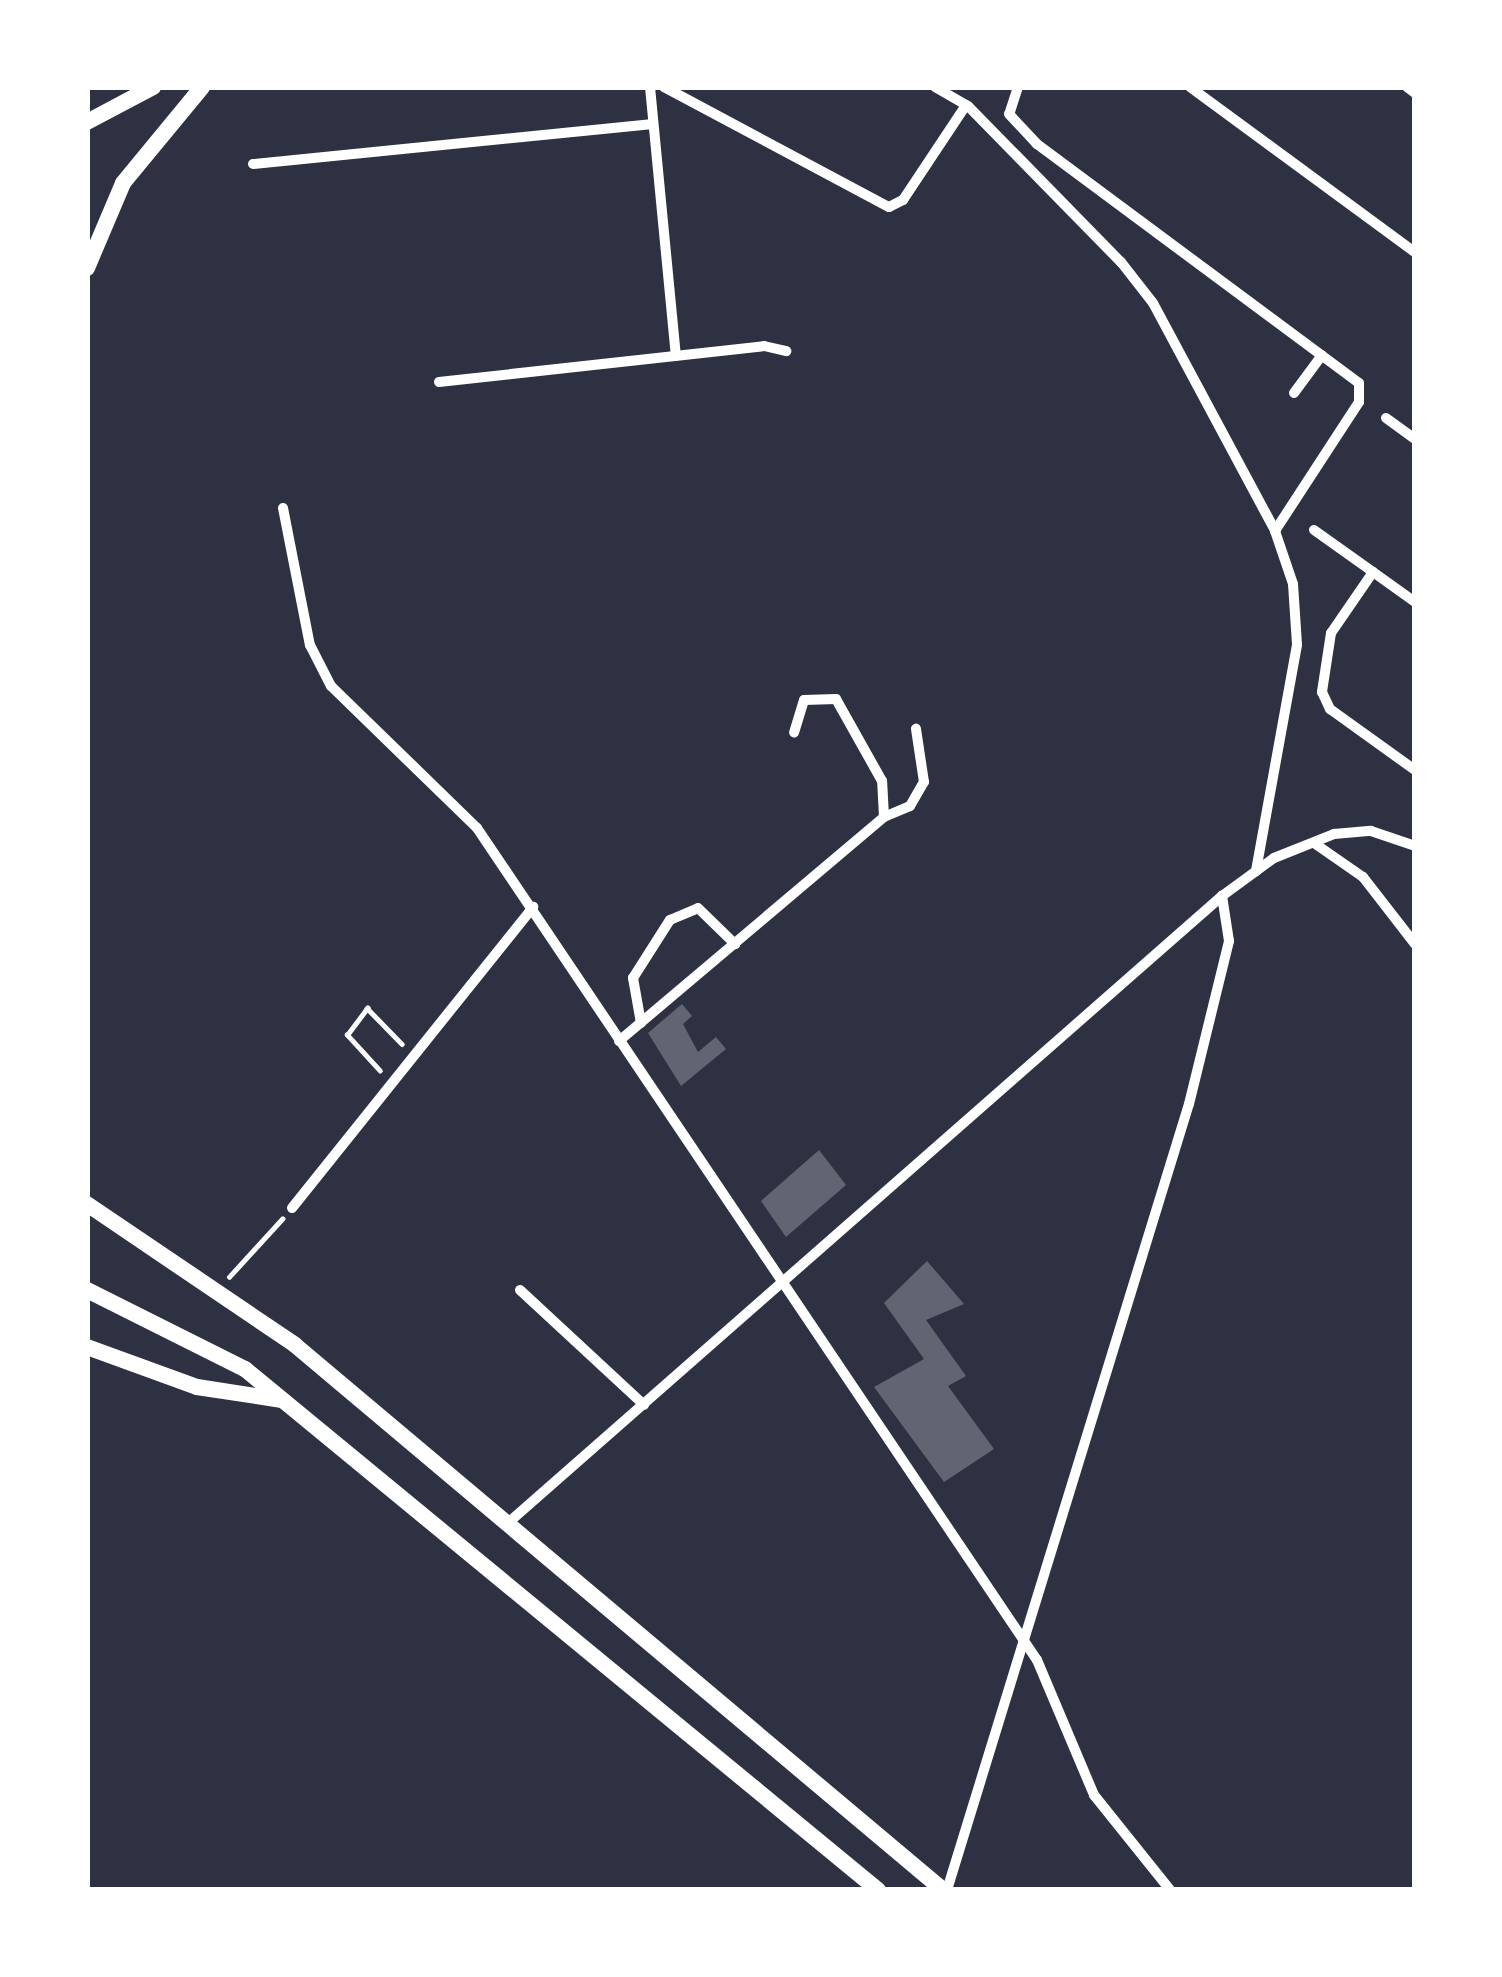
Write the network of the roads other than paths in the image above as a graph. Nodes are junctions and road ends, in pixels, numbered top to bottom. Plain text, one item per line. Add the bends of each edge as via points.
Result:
1 (153, 87) edge
2 (202, 87) edge
3 (650, 87) edge
4 (664, 87) edge
5 (935, 87) edge
6 (1018, 87) edge
7 (1190, 87) edge
8 (1407, 87) edge
9 (1415, 93) edge
10 (967, 106) junction
11 (87, 122) edge
12 (653, 124) junction
13 (253, 164) dead end
14 (1415, 252) edge
15 (87, 268) edge
16 (786, 351) dead end
17 (1322, 355) junction
18 (676, 356) junction
19 (440, 382) dead end
20 (1294, 393) dead end
21 (1385, 418) dead end
22 (1415, 439) edge
23 (283, 508) dead end
24 (1314, 530) dead end
25 (1276, 531) junction
26 (1373, 572) junction
27 (1415, 602) edge
28 (916, 729) dead end
29 (794, 733) dead end
30 (1415, 770) edge
31 (884, 817) junction
32 (1314, 843) junction
33 (1415, 846) edge
34 (1256, 871) junction
35 (1222, 896) junction
36 (533, 908) junction
37 (735, 944) junction
38 (1415, 944) edge
39 (640, 1023) junction
40 (619, 1040) junction
41 (87, 1204) edge
42 (292, 1208) road end
43 (778, 1284) junction
44 (87, 1290) edge
45 (520, 1290) dead end
46 (87, 1347) edge
47 (283, 1400) junction
48 (644, 1405) junction
49 (508, 1523) junction
50 (1019, 1639) junction
51 (878, 1890) edge
52 (945, 1890) edge
53 (1170, 1890) edge

1 - 11 main road
2 - 15 main road via 124,183
3 - 12 street
4 - 10 street via 890,207 903,200
5 - 10 street
6 - 17 street via 1009,114 1037,144
7 - 14 street
8 - 9 street
10 - 25 street via 1082,218 1154,304
12 - 13 street
12 - 18 street
16 - 18 street
17 - 20 street
17 - 25 street via 1354,378 1361,396
18 - 19 street
21 - 22 street
23 - 36 street via 320,670 477,828
24 - 26 street
25 - 34 street via 1293,584 1297,645
26 - 27 street
26 - 30 street via 1331,633 1322,692 1330,709
28 - 31 street via 924,782 910,806
29 - 31 street via 804,700 836,699 882,781
31 - 37 street
32 - 33 street via 1371,831
32 - 34 street
32 - 38 street via 1363,877
34 - 35 street
35 - 43 street
35 - 50 street via 1229,941 1189,1104
36 - 40 street
36 - 42 street
37 - 39 street
37 - 39 street via 698,908 670,920 633,978
39 - 40 street
40 - 43 street
41 - 49 main road via 295,1345
43 - 48 street
43 - 50 street
44 - 47 main road via 225,1355
45 - 48 street
46 - 47 main road via 197,1387
47 - 51 main road
48 - 49 street
49 - 52 main road
50 - 52 street
50 - 53 street via 1051,1684 1094,1795

